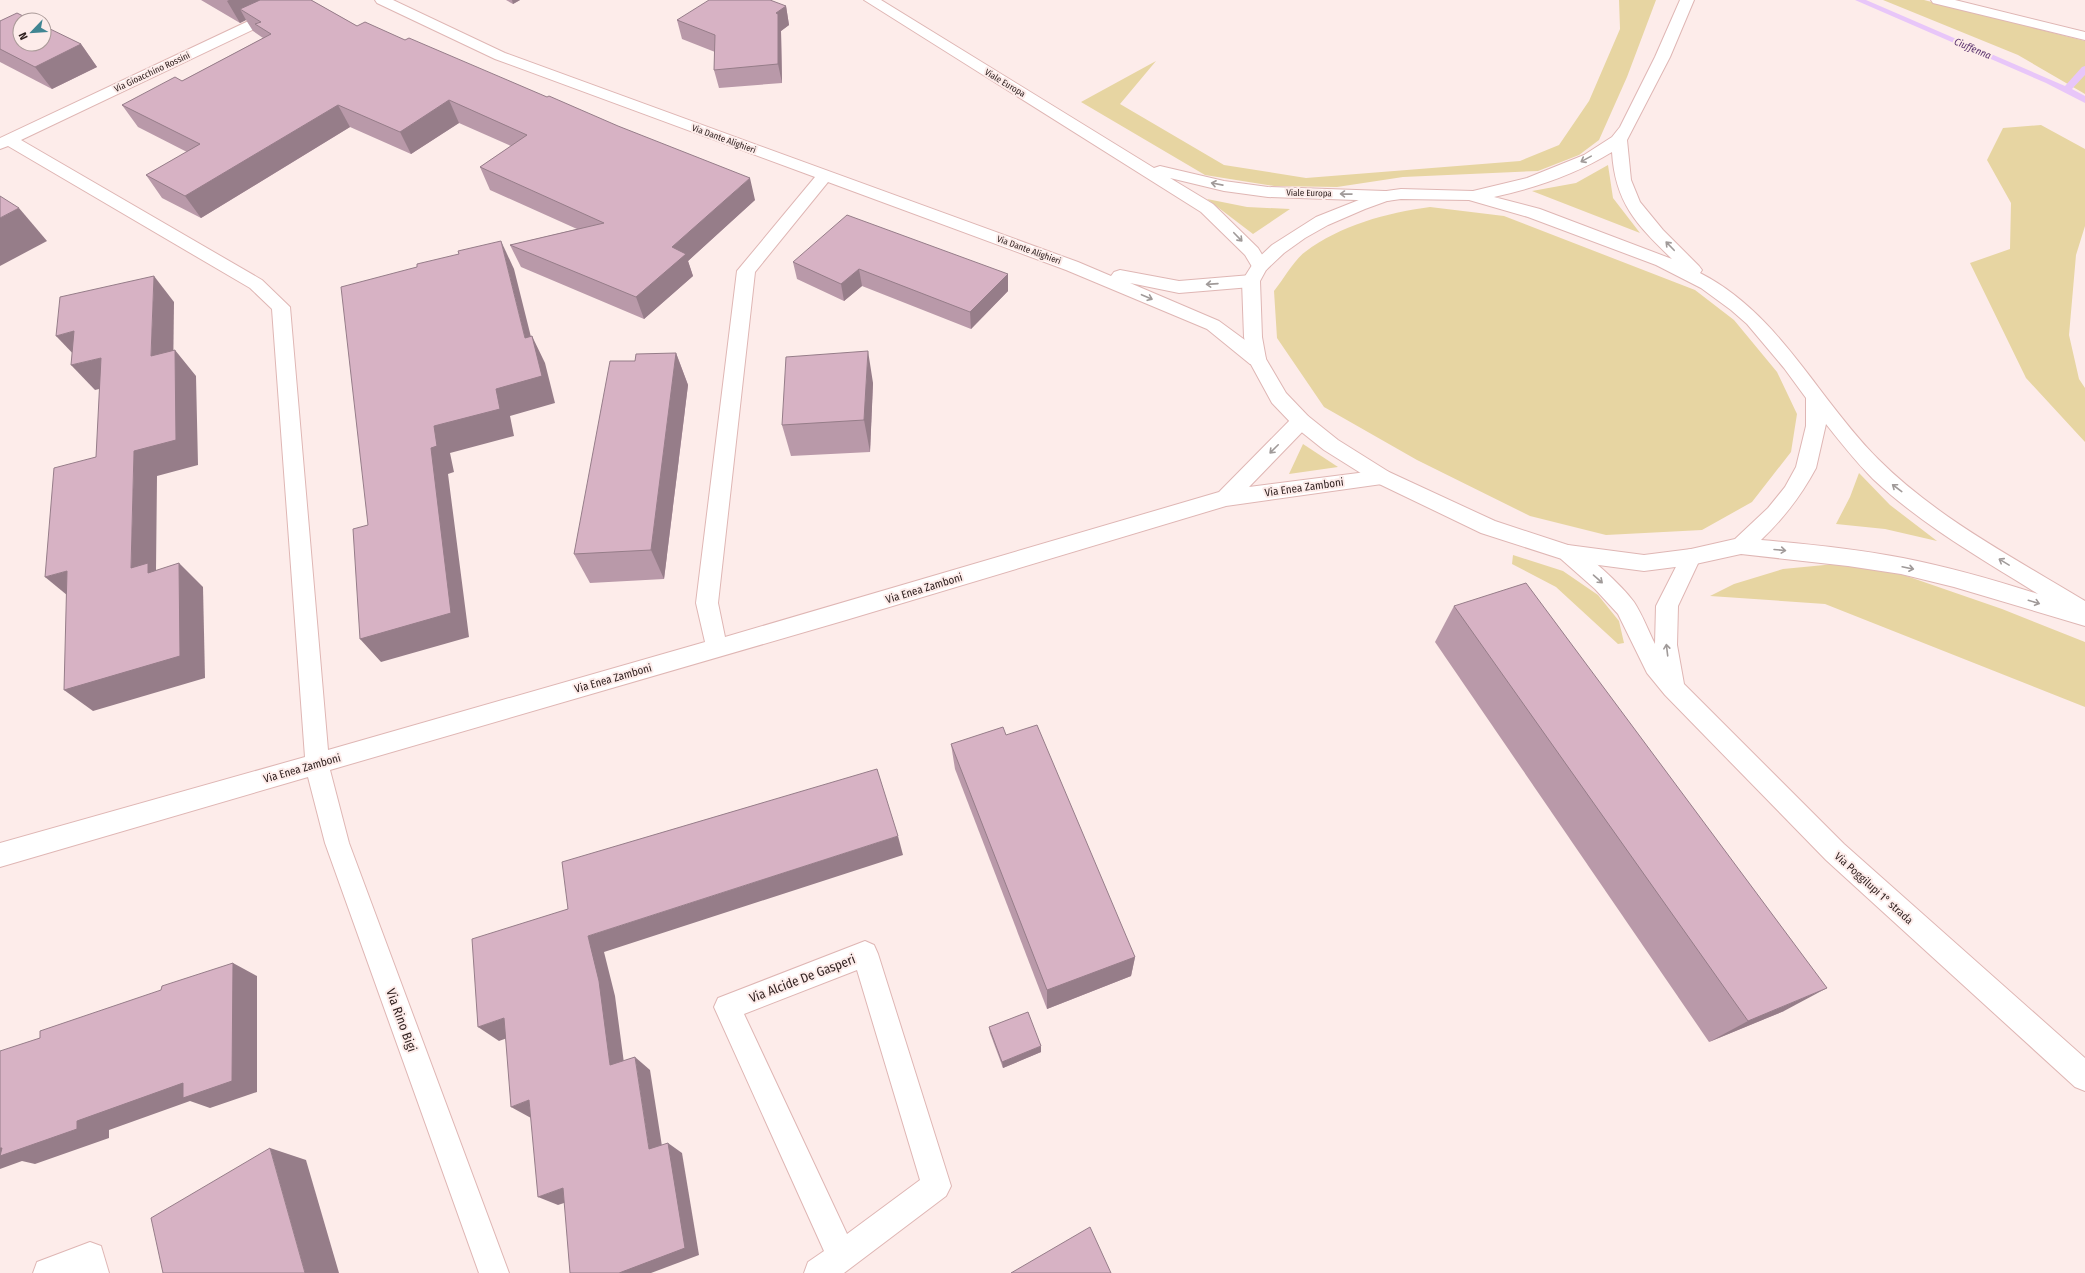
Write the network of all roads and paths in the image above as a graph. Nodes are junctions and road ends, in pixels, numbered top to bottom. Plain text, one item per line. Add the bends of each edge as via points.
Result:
1 (304, 0) edge
2 (382, 0) edge
3 (871, 0) edge
4 (1687, 0) edge
5 (1938, 0) edge
6 (2085, 36) edge
7 (1619, 138) junction
8 (5, 142) edge
9 (1139, 165) junction
10 (824, 176) junction
11 (1470, 195) junction
12 (1385, 196) junction
13 (1072, 266) junction
14 (1256, 274) junction
15 (1707, 284) junction
16 (1257, 359) junction
17 (1815, 397) junction
18 (1301, 421) junction
19 (1382, 477) junction
20 (1226, 498) junction
21 (1741, 546) junction
22 (1568, 553) junction
23 (1691, 557) junction
24 (2085, 612) edge
25 (2085, 617) edge
26 (717, 648) junction
27 (1673, 688) junction
28 (317, 764) junction
29 (0, 855) edge
30 (2085, 1077) edge
31 (831, 1264) edge
32 (48, 1273) edge
33 (94, 1273) edge
34 (494, 1273) edge

1 - 8 street, Via Gioacchino Rossini
2 - 10 street, Via Dante Alighieri via 500,56
3 - 9 street, Viale Europa
4 - 7 street via 1659,65
5 - 6 street
7 -> 11 street via 1558,173 1508,189
15 -> 7 street via 1660,236 1627,194 1621,170
8 - 28 street, Via Rino Bigi via 256,284 280,307
12 -> 9 street, Viale Europa via 1268,192 1195,180
9 -> 14 street, Viale Europa via 1206,208 1252,252
10 - 13 street, Via Dante Alighieri
10 - 26 street via 746,271 707,603
11 - 12 street
11 - 15 street via 1527,211 1623,245
12 - 14 street via 1359,205 1299,234 1278,249
14 -> 13 street, Via Dante Alighieri via 1179,287
13 -> 16 street, Via Dante Alighieri via 1213,324
14 - 16 street via 1253,337
15 - 17 street via 1753,320 1791,363
16 - 18 street via 1279,398
17 - 21 street via 1816,426 1806,468 1775,514
24 -> 17 street via 1978,546 1891,484 1846,438
18 - 19 street via 1331,445
18 -> 20 street, Via Enea Zamboni
19 - 20 street, Via Enea Zamboni
19 - 22 street via 1488,527
20 - 26 street, Via Enea Zamboni
21 - 23 street
21 -> 25 street via 1824,554 1894,565 1953,578
22 - 23 street via 1644,563
22 -> 27 street, Via Poggilupi 1° strada via 1626,608 1655,666
27 -> 23 street via 1666,645 1667,606
26 - 28 street, Via Enea Zamboni
27 - 30 street, Via Poggilupi 1° strada via 1835,852
28 - 29 street, Via Enea Zamboni
28 - 34 street, Via Rino Bigi via 337,843
31 - 31 street, Via Alcide De Gasperi via 936,1186 865,954 727,1007
32 - 33 street via 90,1257

